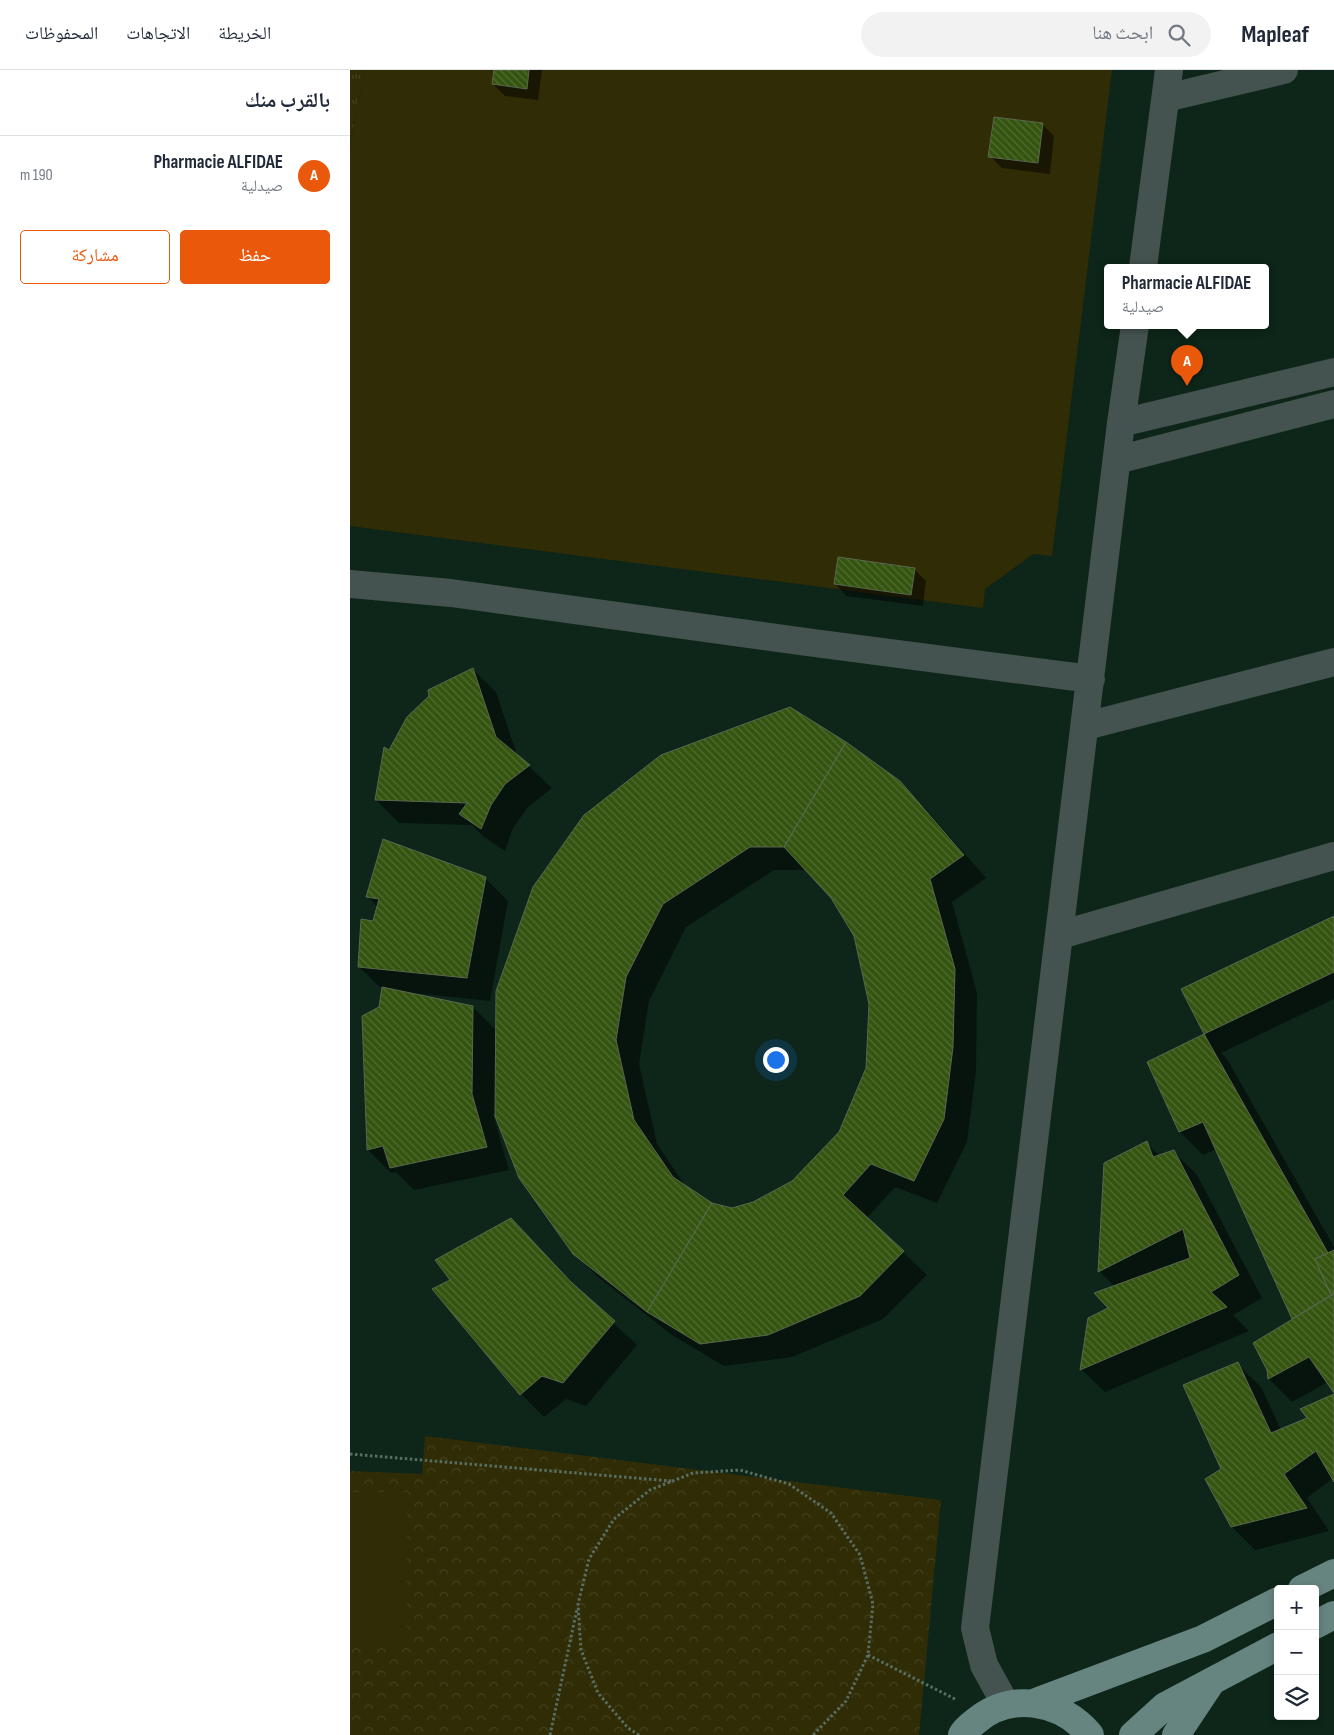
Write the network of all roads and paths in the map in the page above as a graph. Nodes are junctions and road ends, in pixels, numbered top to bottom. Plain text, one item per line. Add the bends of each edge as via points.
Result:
1 (1170, 70) edge
2 (1284, 70) edge
3 (1166, 98) junction
4 (1143, 264) edge
5 (1134, 329) edge
6 (1334, 372) edge
7 (1334, 404) edge
8 (1121, 424) junction
9 (1117, 460) junction
10 (350, 584) edge
11 (1334, 662) edge
12 (1091, 679) junction
13 (1086, 726) junction
14 (1334, 856) edge
15 (1060, 935) junction
16 (350, 1454) edge
17 (671, 1481) junction
18 (1334, 1573) edge
19 (1310, 1585) edge
20 (1274, 1603) edge
21 (578, 1604) junction
22 (1334, 1615) edge
23 (1319, 1623) edge
24 (1274, 1648) edge
25 (868, 1655) junction
26 (1211, 1682) junction
27 (985, 1720) edge
28 (550, 1735) edge
29 (639, 1735) edge
30 (813, 1735) edge
31 (1090, 1735) edge
32 (1134, 1735) edge
33 (1176, 1735) edge

1 - 3 street
2 - 3 street
3 - 4 street
5 - 8 street
6 - 8 street
7 - 9 street
8 - 9 street
9 - 12 street
10 - 12 street via 452,593
11 - 13 street
12 - 13 street
13 - 15 street
14 - 15 street
15 - 27 street via 975,1628 984,1665
16 - 17 path
17 - 21 path via 650,1490 614,1519 589,1558
17 - 25 path via 693,1473 740,1470 789,1484 831,1513 860,1555 873,1604
18 - 19 main road
20 - 27 main road via 1203,1639
21 - 28 path
21 - 29 path via 581,1650 598,1693 628,1728
22 - 23 main road
24 - 26 main road
25 - 27 path
25 - 30 path via 846,1701
26 - 32 main road via 1165,1706
26 - 33 main road
27 - 31 main road via 1050,1707 1067,1714

